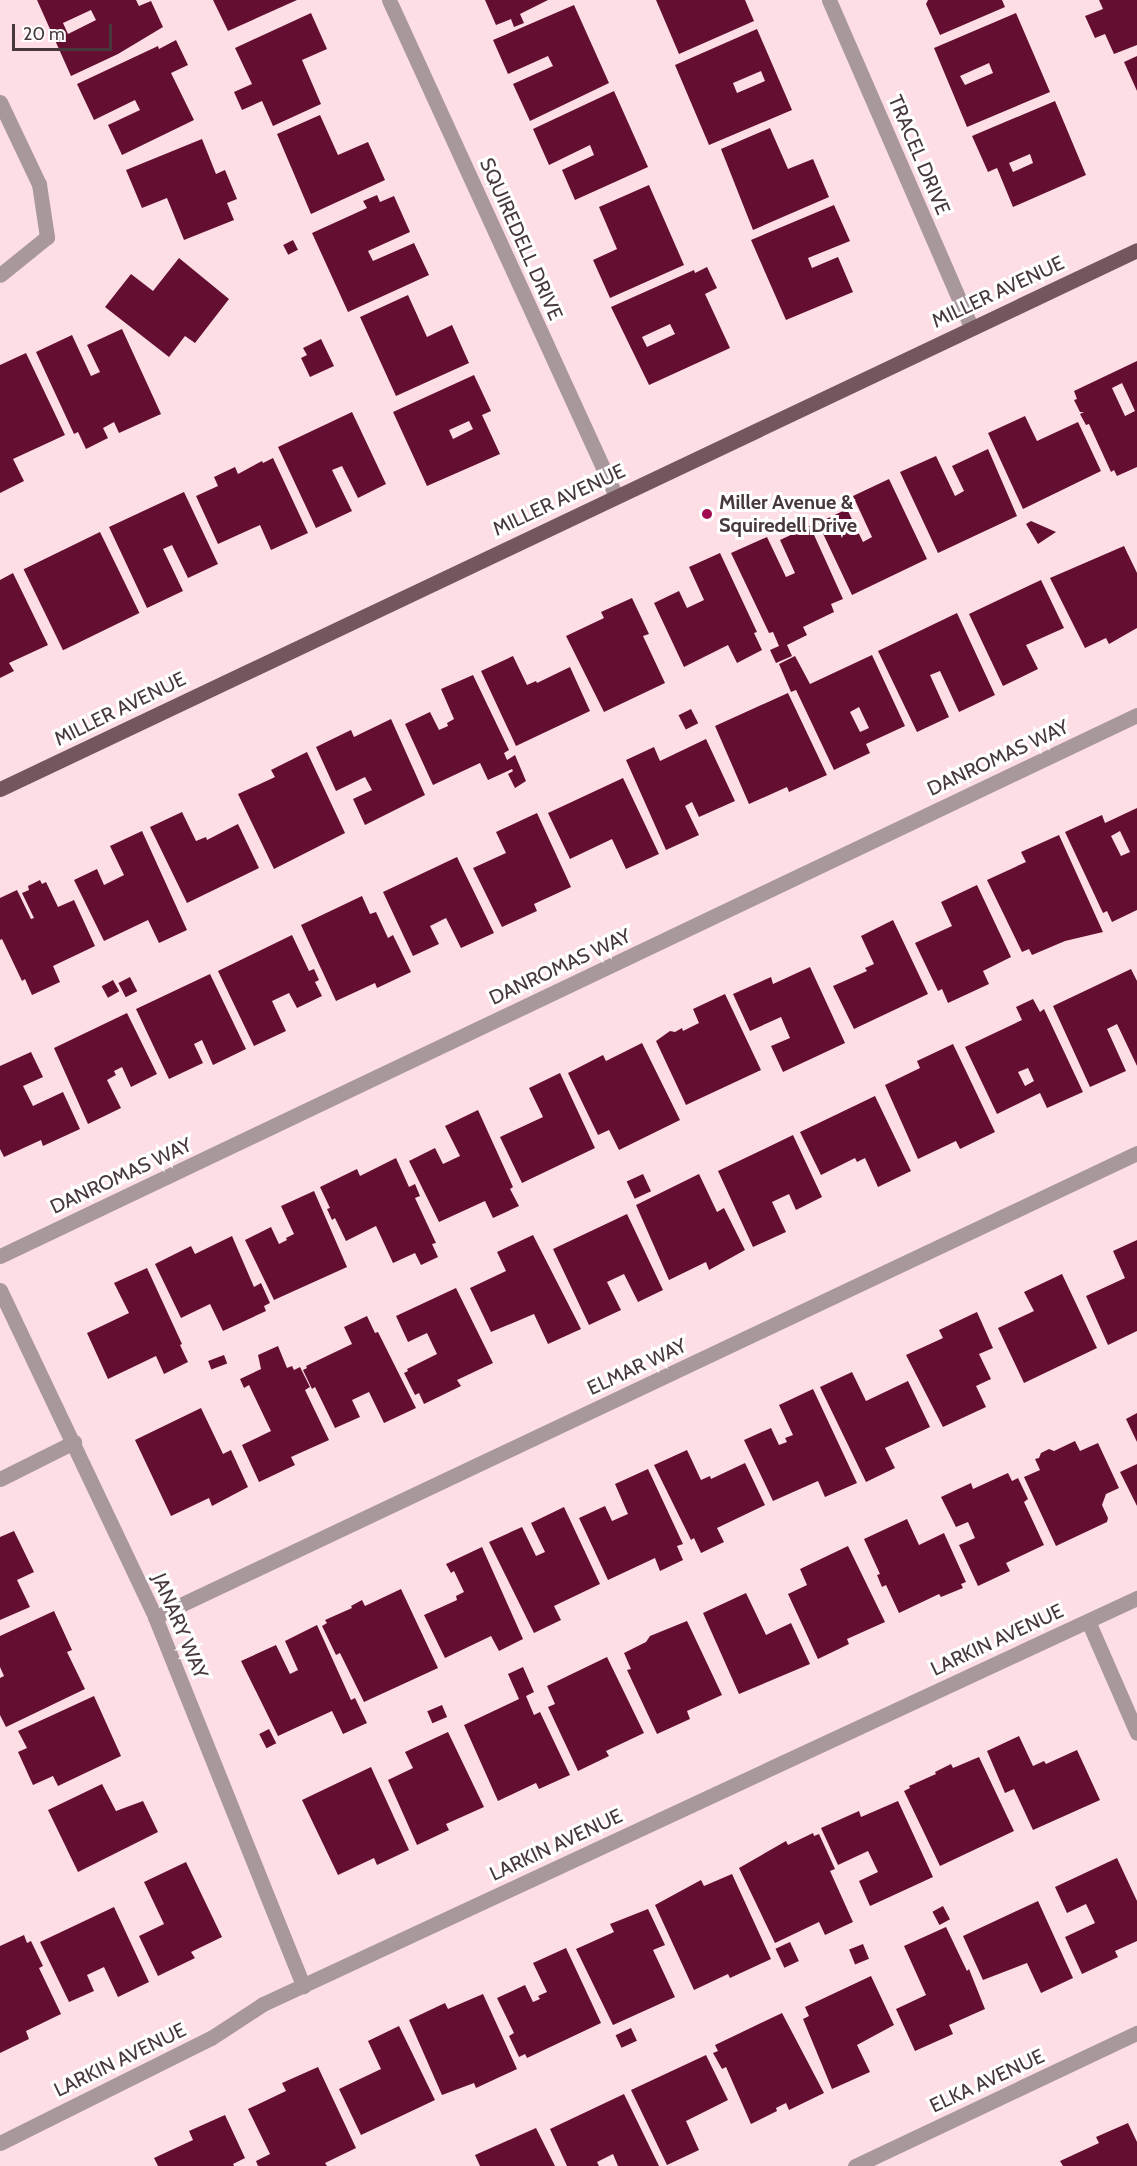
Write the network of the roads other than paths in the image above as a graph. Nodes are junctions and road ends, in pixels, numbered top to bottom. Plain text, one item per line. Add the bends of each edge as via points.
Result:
1 (389, 0) edge
2 (829, 0) edge
3 (0, 102) edge
4 (1137, 250) edge
5 (0, 275) edge
6 (971, 327) junction
7 (616, 496) junction
8 (1137, 716) edge
9 (0, 789) edge
10 (1137, 1153) edge
11 (0, 1256) edge
12 (0, 1290) edge
13 (74, 1442) junction
14 (0, 1479) edge
15 (1137, 1598) edge
16 (155, 1617) junction
17 (1088, 1621) junction
18 (1137, 1732) edge
19 (303, 1986) junction
20 (1137, 2033) edge
21 (0, 2143) edge
22 (855, 2166) edge

1 - 7 street, SQUIREDELL DRIVE
2 - 6 street, TRACEL DRIVE
3 - 5 street via 39,184 47,237
4 - 6 main road, MILLER AVENUE
6 - 7 main road, MILLER AVENUE
7 - 9 main road, MILLER AVENUE
8 - 11 street, DANROMAS WAY
10 - 16 street, ELMAR WAY
12 - 13 street, JANARY WAY
13 - 14 street
13 - 16 street, JANARY WAY
15 - 17 street, LARKIN AVENUE
16 - 19 street, JANARY WAY
17 - 18 street
17 - 19 street, LARKIN AVENUE
19 - 21 street, LARKIN AVENUE via 263,2004 211,2038
20 - 22 street, ELKA AVENUE

